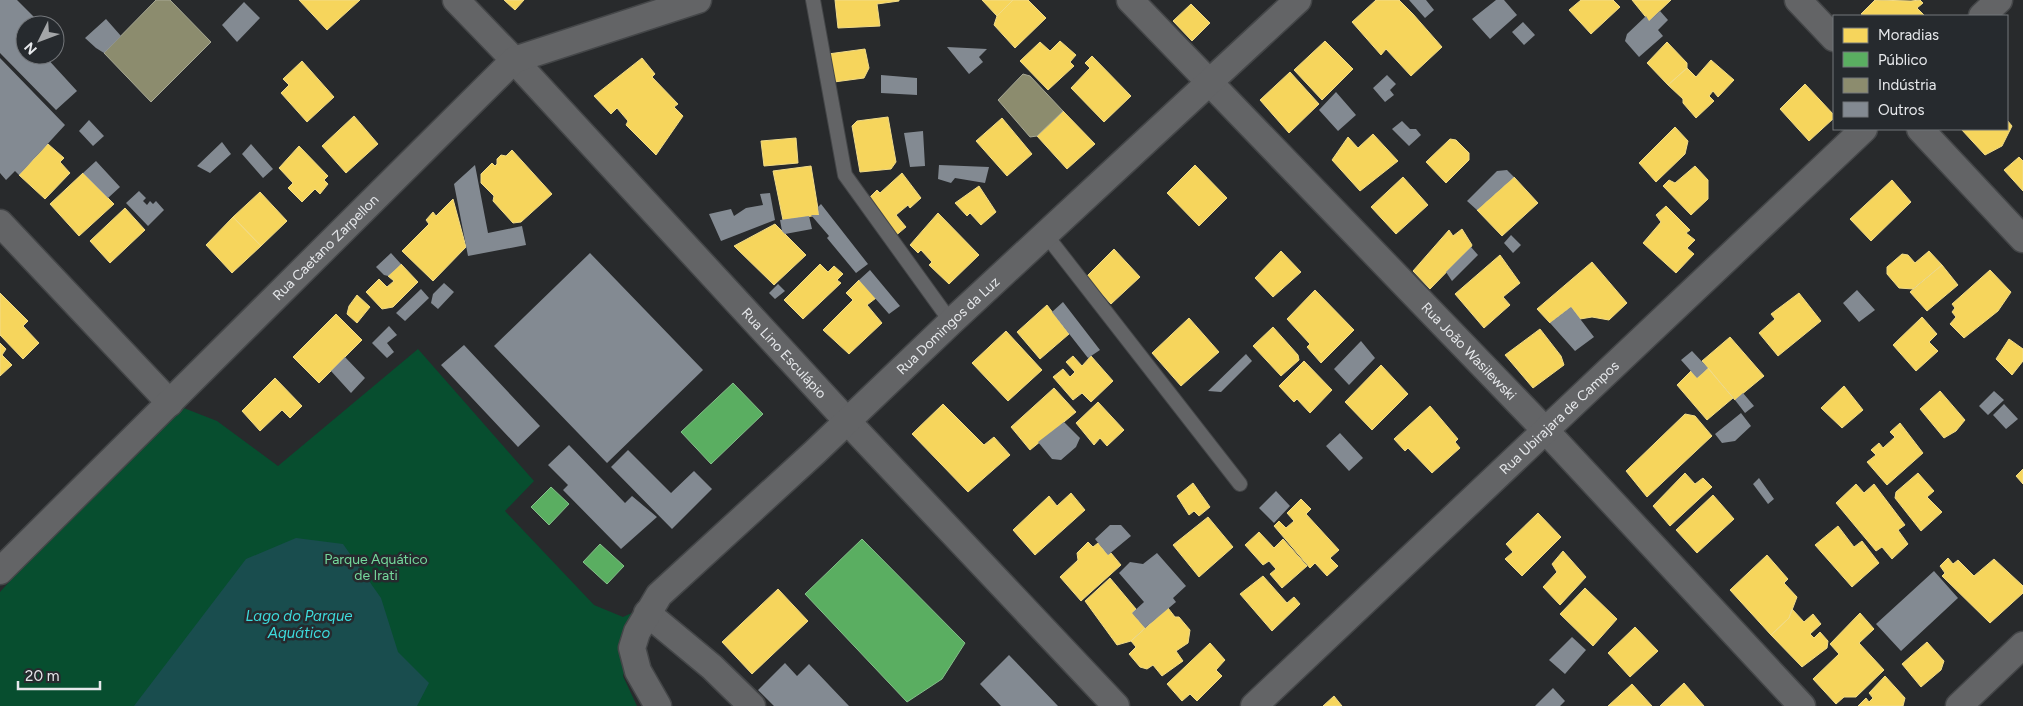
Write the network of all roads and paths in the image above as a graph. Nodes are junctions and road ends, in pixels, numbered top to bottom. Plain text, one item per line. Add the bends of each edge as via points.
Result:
1 (456, 0) edge
2 (698, 0) edge
3 (813, 0) edge
4 (1130, 0) edge
5 (1298, 0) edge
6 (1798, 0) edge
7 (1999, 0) edge
8 (1983, 15) edge
9 (1833, 37) edge
10 (514, 60) junction
11 (1210, 82) junction
12 (1863, 130) edge
13 (1921, 130) edge
14 (0, 223) edge
15 (1046, 235) junction
16 (2023, 239) edge
17 (951, 322) junction
18 (170, 403) junction
19 (848, 422) junction
20 (1546, 431) junction
21 (1240, 484) dead end
22 (0, 571) edge
23 (647, 613) junction
24 (2023, 645) edge
25 (658, 706) edge
26 (752, 706) edge
27 (1116, 706) edge
28 (1254, 706) edge
29 (1802, 706) edge
30 (1958, 706) edge

1 - 10 street, Rua Lino Esculápio
2 - 10 street, Rua Caetano Zarpellon
3 - 17 lane via 845,175
4 - 11 street, Rua João Wasilewski
5 - 11 street, Rua Domingos da Luz
6 - 9 street
7 - 8 street
10 - 18 street, Rua Caetano Zarpellon
10 - 19 street, Rua Lino Esculápio
11 - 15 street, Rua Domingos da Luz
11 - 20 street, Rua João Wasilewski
12 - 20 street, Rua Ubirajara de Campos
13 - 16 street
14 - 18 street
15 - 17 street, Rua Domingos da Luz
15 - 21 lane
17 - 19 street, Rua Domingos da Luz
18 - 22 street, Rua Caetano Zarpellon
19 - 23 street, Rua Domingos da Luz via 659,595
19 - 27 street, Rua Lino Esculápio
20 - 28 street, Rua Ubirajara de Campos
20 - 29 street, Rua João Wasilewski
23 - 25 street, Rua Domingos da Luz via 632,648 638,671
23 - 26 street via 712,667
24 - 30 street

